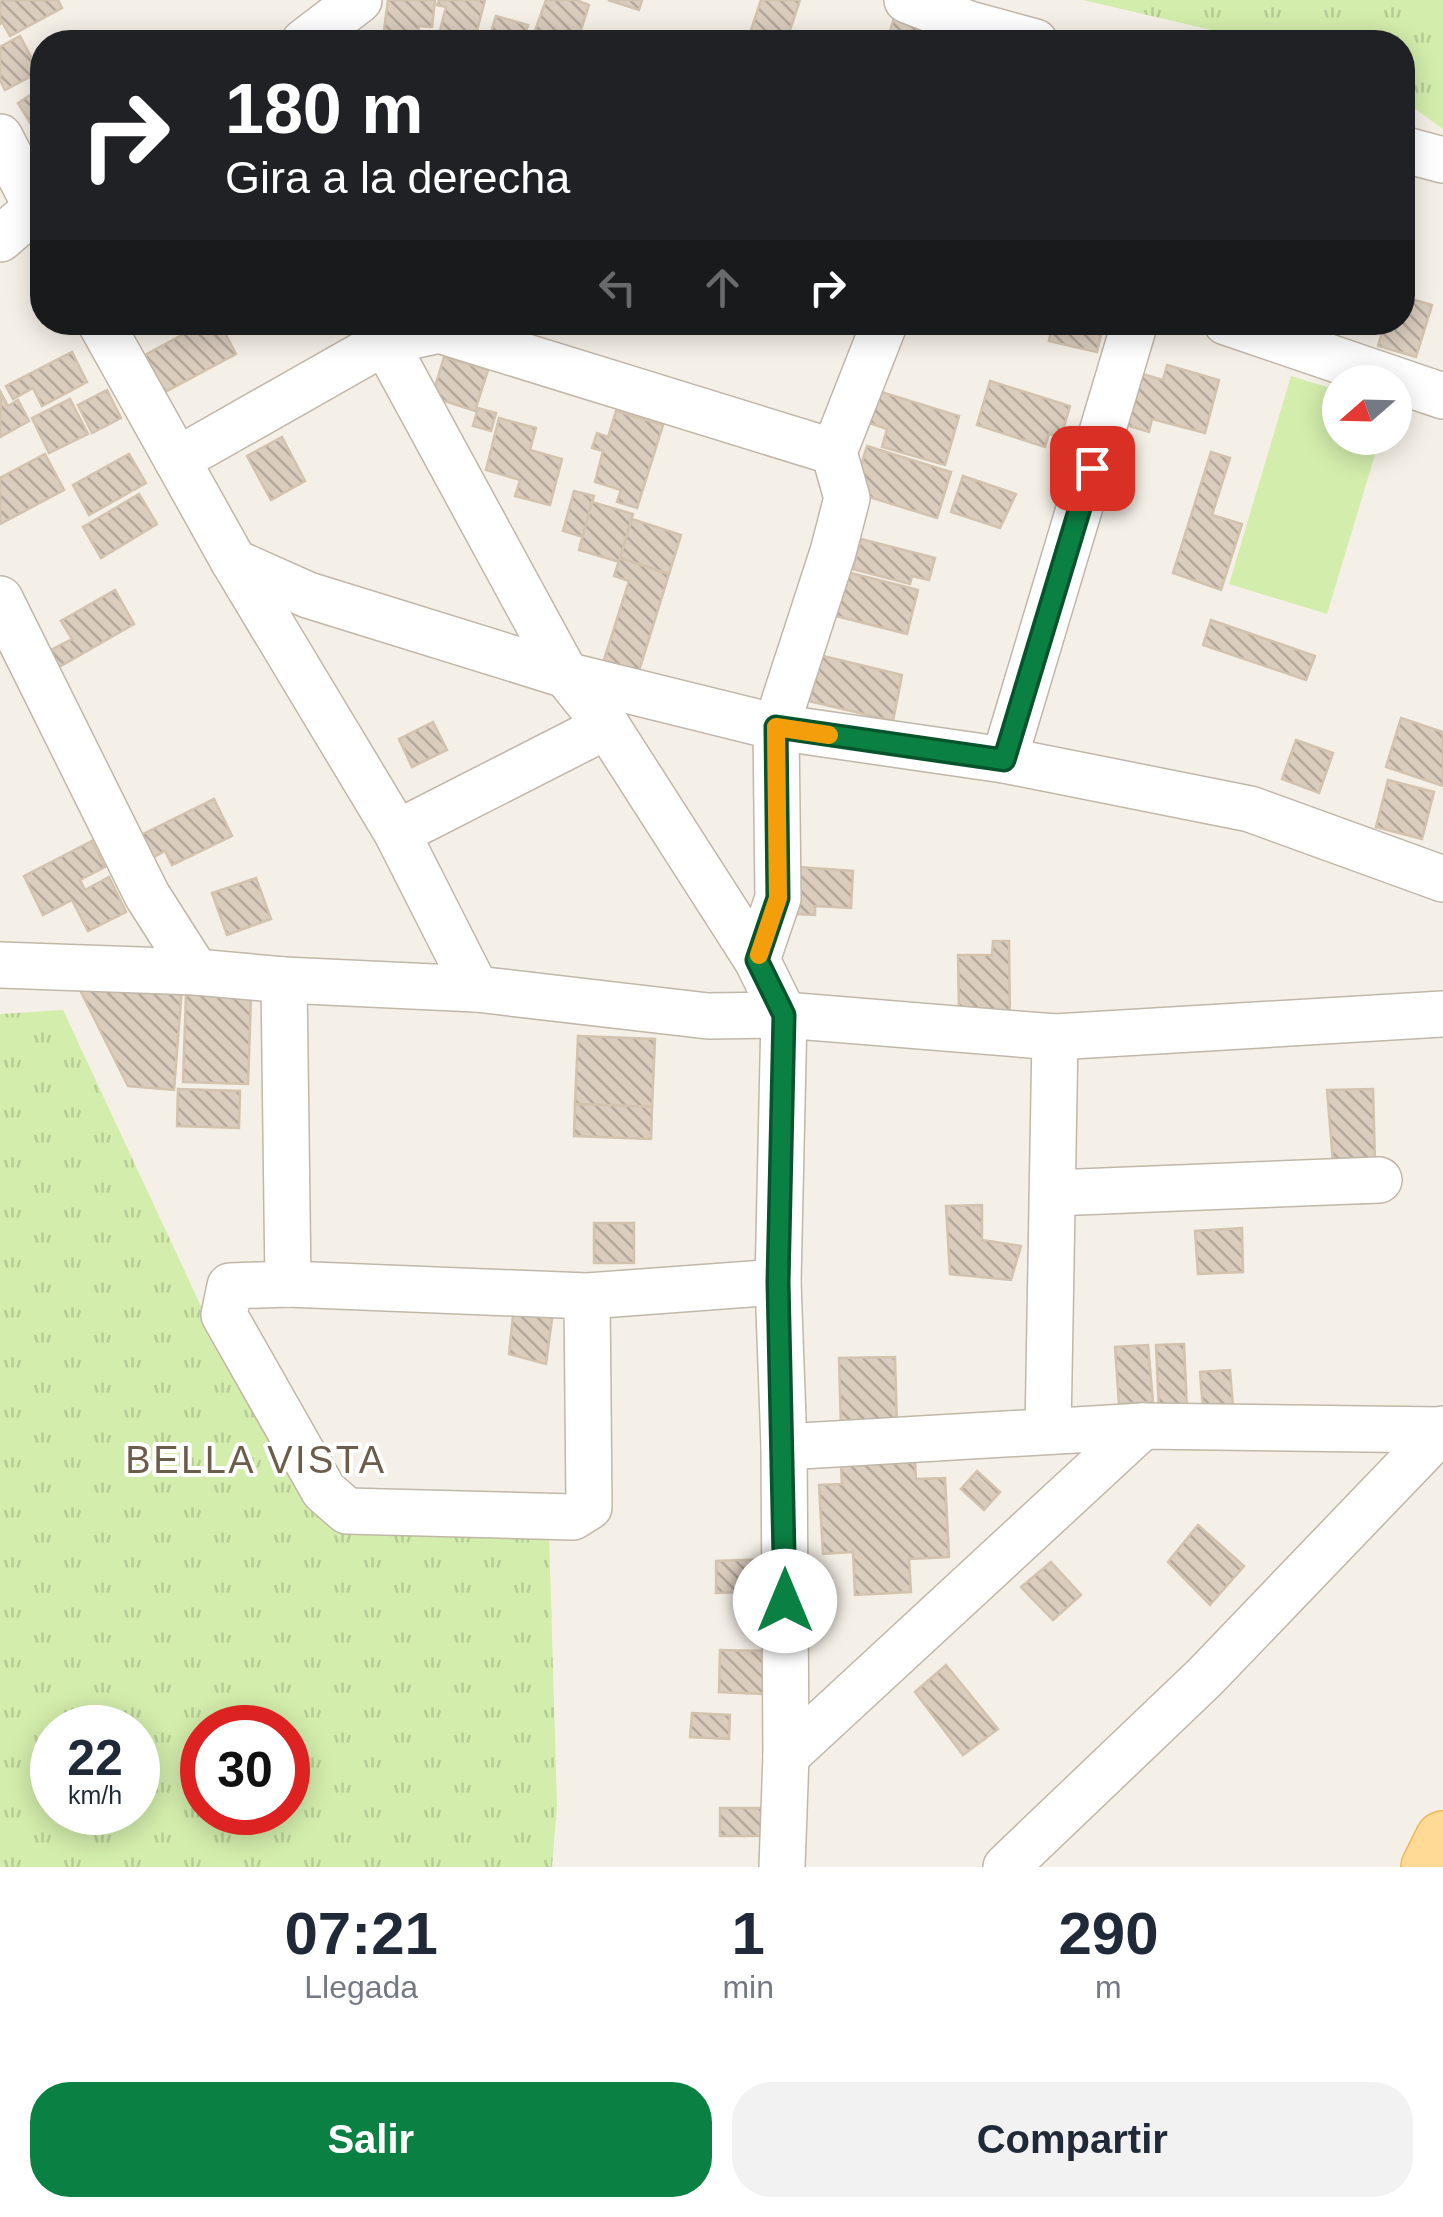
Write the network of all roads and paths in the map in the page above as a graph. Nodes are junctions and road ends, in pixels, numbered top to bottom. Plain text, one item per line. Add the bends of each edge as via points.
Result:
1 (359, 0) edge
2 (906, 0) edge
3 (972, 22) edge
4 (320, 30) edge
5 (997, 30) edge
6 (0, 136) edge
7 (1415, 152) edge
8 (1443, 160) edge
9 (30, 191) edge
10 (30, 216) edge
11 (0, 239) edge
12 (107, 335) edge
13 (374, 335) edge
14 (381, 335) edge
15 (455, 335) edge
16 (880, 335) edge
17 (1131, 335) edge
18 (1264, 335) edge
19 (1443, 396) edge
20 (834, 452) junction
21 (177, 460) junction
22 (234, 562) junction
23 (0, 598) edge
24 (566, 675) junction
25 (606, 726) junction
26 (776, 727) junction
27 (1004, 760) junction
28 (397, 834) junction
29 (1443, 879) edge
30 (757, 960) junction
31 (0, 965) edge
32 (196, 972) junction
33 (284, 980) junction
34 (476, 989) junction
35 (1443, 1014) edge
36 (784, 1015) junction
37 (1055, 1037) junction
38 (1379, 1180) dead end
39 (1054, 1193) junction
40 (778, 1282) junction
41 (288, 1284) junction
42 (587, 1296) junction
43 (1144, 1426) junction
44 (1443, 1429) edge
45 (1048, 1431) junction
46 (784, 1447) junction
47 (786, 1756) junction
48 (1443, 1839) edge
49 (782, 1867) edge
50 (1006, 1867) edge
51 (1430, 1867) edge

1 - 4 street
2 - 3 street
3 - 5 street
6 - 9 street
7 - 8 street
10 - 11 street
12 - 21 street
13 - 21 street
14 - 24 street
15 - 20 street
16 - 20 street
17 - 27 street
18 - 19 street
20 - 26 street via 847,498
21 - 22 street
22 - 24 street via 308,596
22 - 28 street
23 - 32 street via 147,895
24 - 25 street
24 - 26 street
25 - 28 street
25 - 30 street
26 - 27 street
26 - 30 street via 778,898
27 - 29 street via 1250,809
28 - 34 street
30 - 36 street
31 - 32 street
32 - 33 street
33 - 34 street
33 - 41 street
34 - 36 street via 708,1016
35 - 37 street
36 - 37 street
36 - 40 street
37 - 39 street
38 - 39 street
39 - 45 street
40 - 42 street
40 - 46 street
41 - 42 street
41 - 42 street via 230,1286 224,1314 324,1492 361,1514 584,1512
43 - 44 street
43 - 45 street
43 - 47 street
44 - 50 street via 1205,1677
45 - 46 street
46 - 47 street
47 - 49 street
48 - 51 main road

